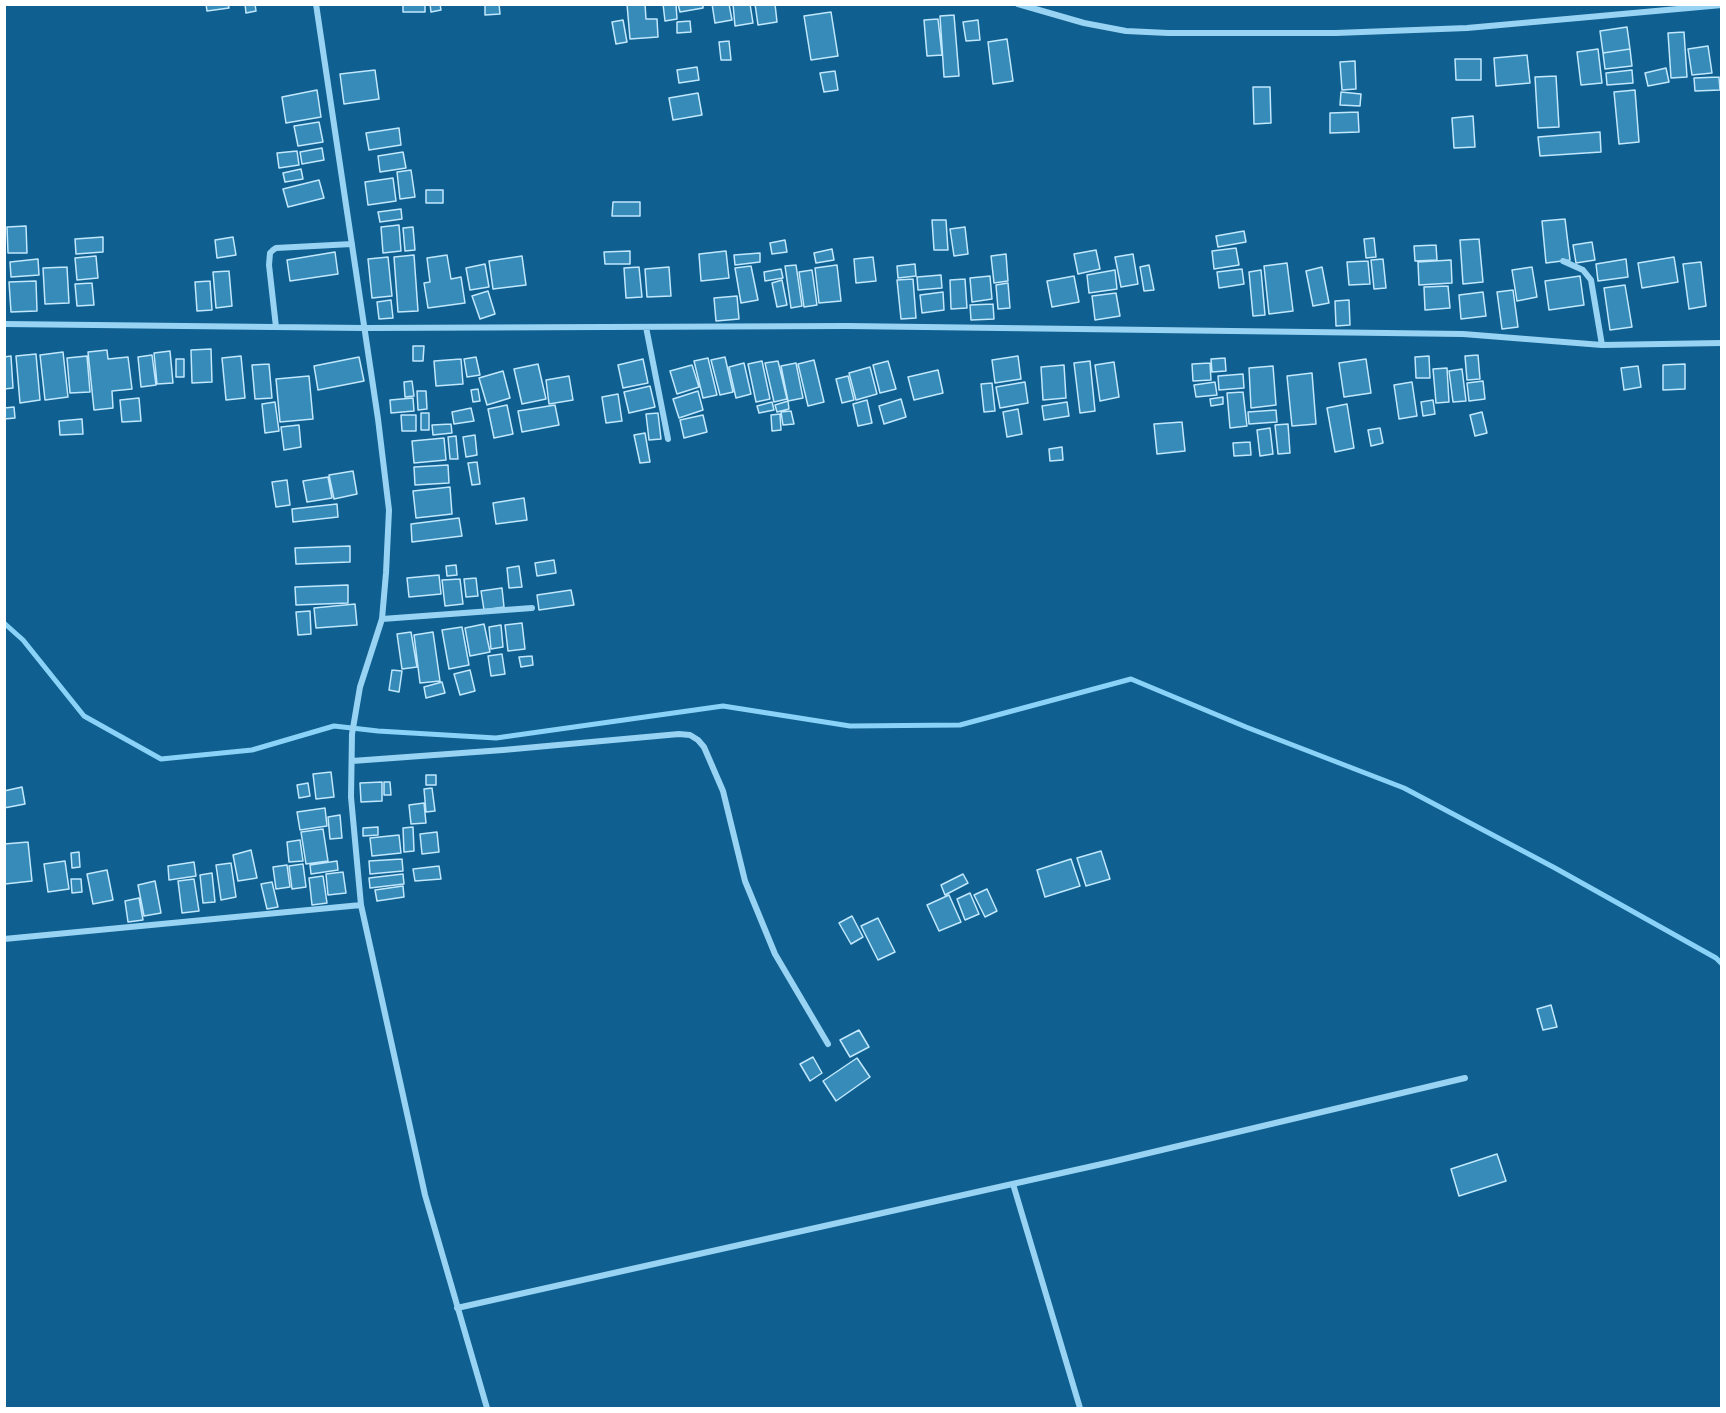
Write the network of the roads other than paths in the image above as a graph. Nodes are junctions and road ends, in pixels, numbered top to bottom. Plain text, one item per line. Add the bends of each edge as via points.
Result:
1 (316, 4) edge
2 (1018, 4) edge
3 (1722, 5) edge
4 (352, 244) junction
5 (1563, 261) dead end
6 (4, 324) edge
7 (276, 327) junction
8 (646, 327) junction
9 (364, 328) junction
10 (1722, 343) edge
11 (1602, 345) junction
12 (668, 440) dead end
13 (531, 608) dead end
14 (382, 619) junction
15 (352, 761) junction
16 (361, 905) junction
17 (4, 939) edge
18 (828, 1044) dead end
19 (1465, 1078) dead end
20 (1013, 1184) junction
21 (457, 1308) junction
22 (487, 1408) edge
23 (1080, 1408) edge

1 - 4 street
2 - 3 street via 1084,23 1168,33 1467,28
4 - 7 street via 276,248 270,253
4 - 9 street
5 - 11 street via 1583,270 1592,280
6 - 7 street
7 - 9 street
8 - 9 street
8 - 11 street via 1463,334
8 - 12 street
9 - 14 street via 389,510
10 - 11 street
13 - 14 street
14 - 15 street via 360,687
15 - 16 street via 351,796
15 - 18 street via 690,735 704,747 723,791 745,881 775,954
16 - 17 street
16 - 21 street via 424,1195
19 - 20 street
20 - 21 street
20 - 23 street
21 - 22 street

